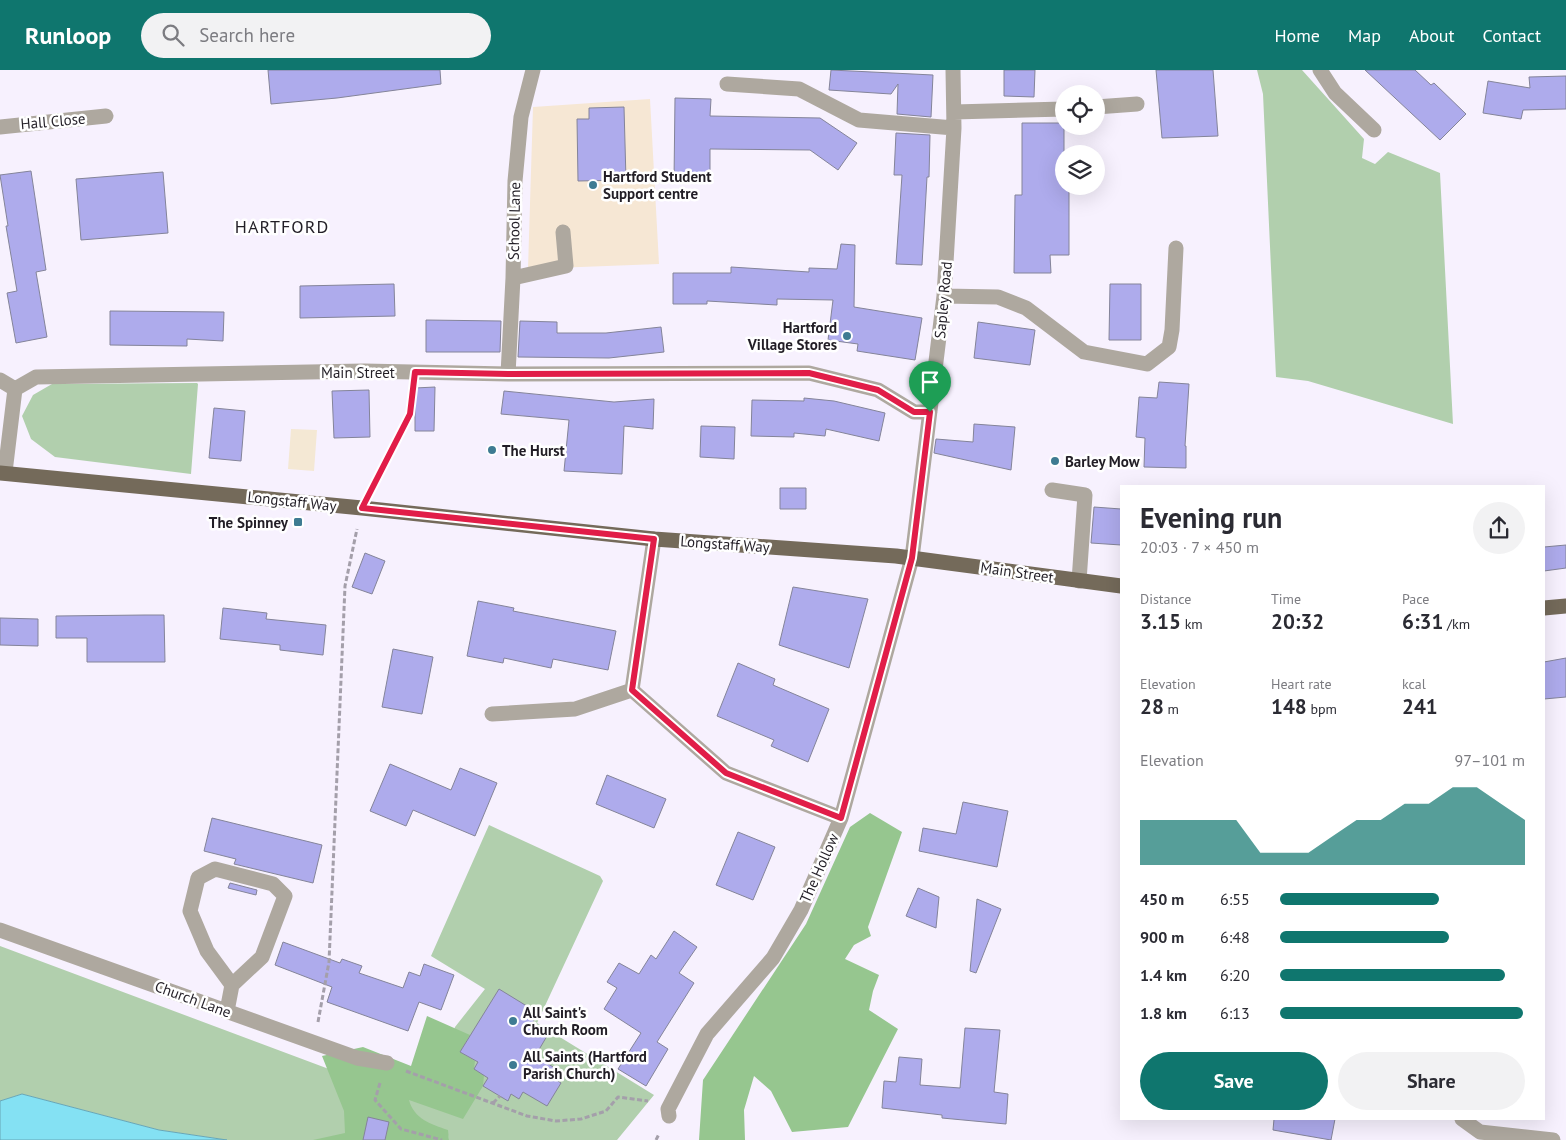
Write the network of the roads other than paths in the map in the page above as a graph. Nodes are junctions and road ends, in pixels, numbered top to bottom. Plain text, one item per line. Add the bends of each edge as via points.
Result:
1 (534, 70) edge
2 (953, 70) edge
3 (1320, 70) edge
4 (727, 84) dead end
5 (1137, 104) dead end
6 (1105, 106) edge
7 (1055, 109) edge
8 (954, 112) junction
9 (106, 116) dead end
10 (0, 127) edge
11 (954, 128) junction
12 (1374, 130) dead end
13 (563, 232) dead end
14 (1176, 248) dead end
15 (513, 278) junction
16 (944, 296) junction
17 (508, 374) junction
18 (0, 380) edge
19 (14, 389) junction
20 (930, 412) junction
21 (2, 472) edge
22 (1052, 490) dead end
23 (654, 539) junction
24 (912, 558) junction
25 (1079, 581) junction
26 (1120, 586) edge
27 (1566, 606) edge
28 (1545, 608) edge
29 (632, 690) junction
30 (492, 714) dead end
31 (841, 818) junction
32 (0, 930) edge
33 (232, 985) junction
34 (227, 1011) junction
35 (386, 1064) road end
36 (668, 1112) road end
37 (1463, 1120) edge
38 (1553, 1140) edge

1 - 15 street, School Lane via 521,117 514,181
2 - 8 street, Sapley Road
3 - 12 street via 1335,93
4 - 11 street via 799,89 858,120
5 - 6 street
7 - 8 street
8 - 11 street, Sapley Road
9 - 10 street, Hall Close
11 - 16 street, Sapley Road
13 - 15 street via 566,266
14 - 16 street via 1169,347 1147,364 1084,352 1026,308 998,297
15 - 17 street, School Lane
16 - 20 street, Sapley Road
17 - 19 street, Main Street via 74,375 36,377
17 - 20 street, Main Street via 809,373 878,390 914,412
18 - 19 street
19 - 21 street
20 - 24 street, Sapley Road
21 - 23 main road, Longstaff Way
22 - 25 street via 1085,495
23 - 24 main road, Longstaff Way
23 - 29 street
24 - 25 main road, Main Street
24 - 31 street, The Hollow
25 - 26 main road, Main Street
27 - 28 main road
29 - 30 street via 575,709
29 - 31 street via 726,773
31 - 36 street, The Hollow via 801,910 773,958 707,1034
32 - 34 street, Church Lane
33 - 33 street via 262,957 285,896 273,884 215,869 198,878 190,911 207,951
33 - 34 street
34 - 35 street, Church Lane via 357,1058
37 - 38 street via 1480,1132

